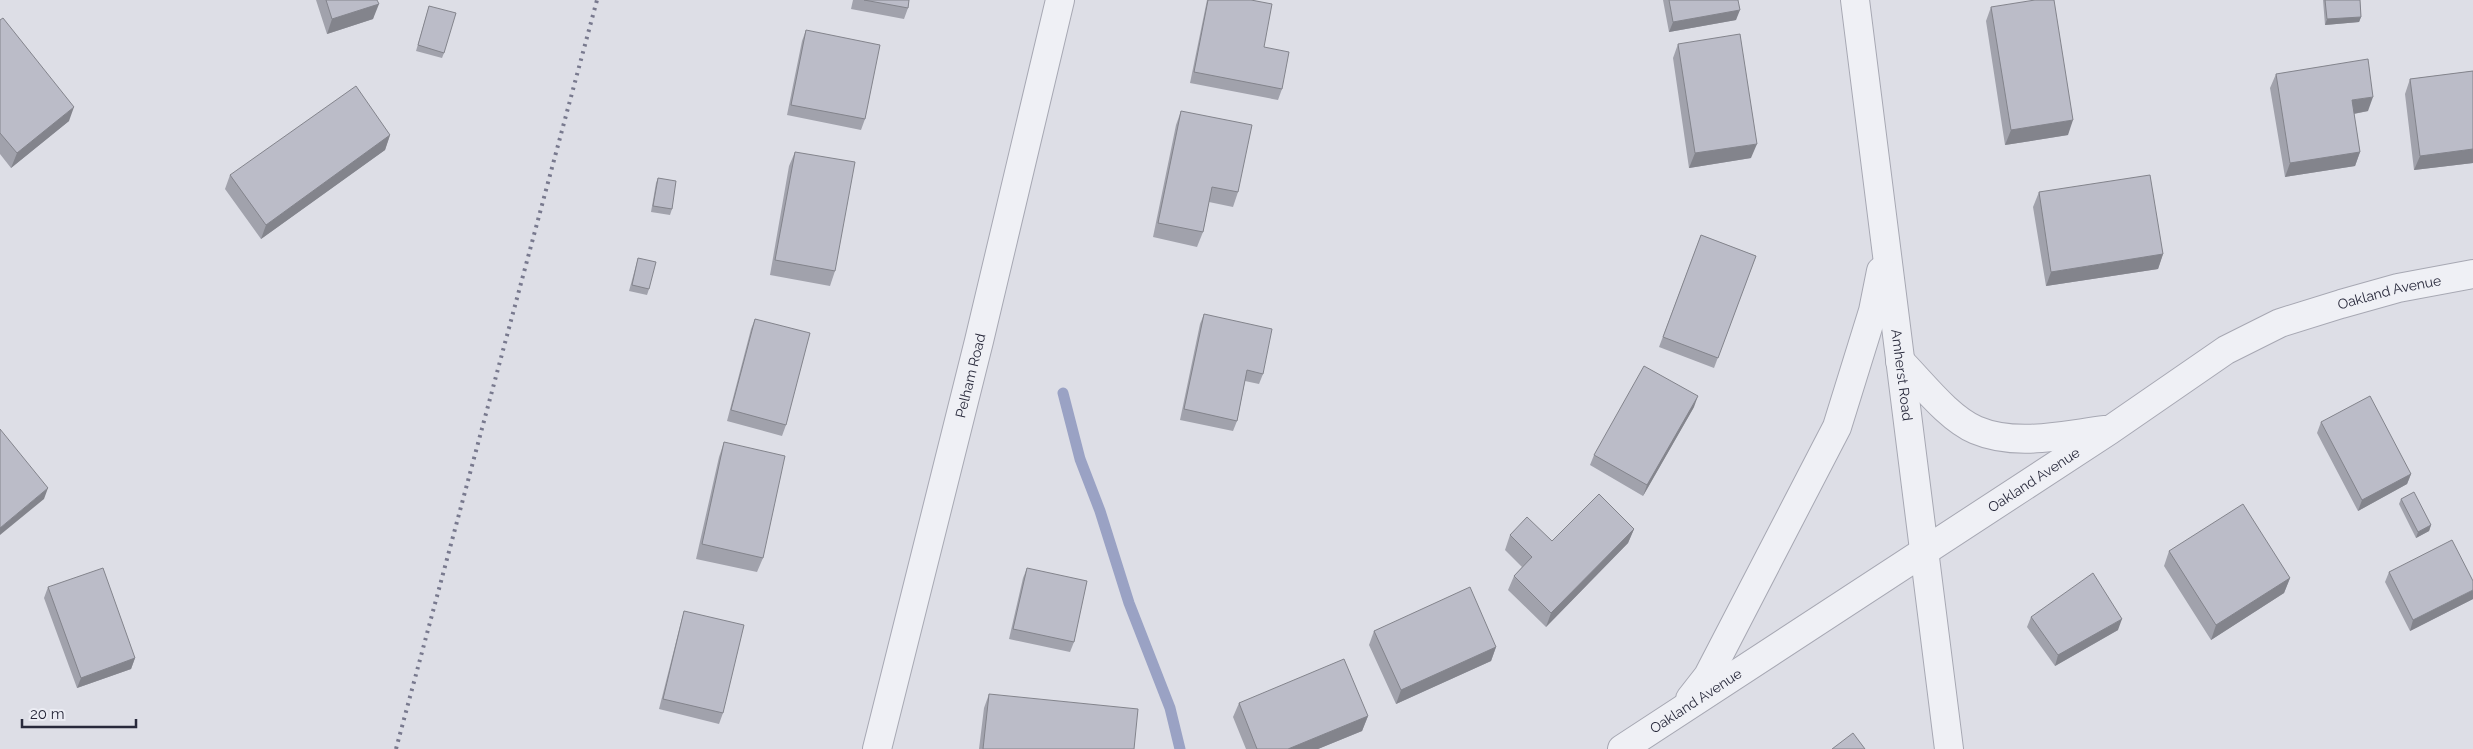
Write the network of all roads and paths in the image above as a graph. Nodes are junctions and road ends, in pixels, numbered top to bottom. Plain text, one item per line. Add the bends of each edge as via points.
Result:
1 (1060, 0) edge
2 (1855, 0) edge
3 (1886, 250) junction
4 (2473, 274) edge
5 (1900, 361) junction
6 (2110, 430) junction
7 (1924, 552) junction
8 (1680, 713) junction
9 (877, 749) edge
10 (1622, 749) edge
11 (1948, 749) edge

1 - 9 street, Pelham Road
2 - 3 street, Amherst Road
3 - 5 street, Amherst Road
3 - 8 street via 1873,311 1837,427 1708,676
4 - 6 street, Oakland Avenue via 2398,288 2280,324 2226,350
5 - 6 street via 1951,412 1975,429 2005,438
5 - 7 street, Amherst Road
6 - 7 street, Oakland Avenue
7 - 8 street, Oakland Avenue
7 - 11 street, Amherst Road
8 - 10 street, Oakland Avenue

